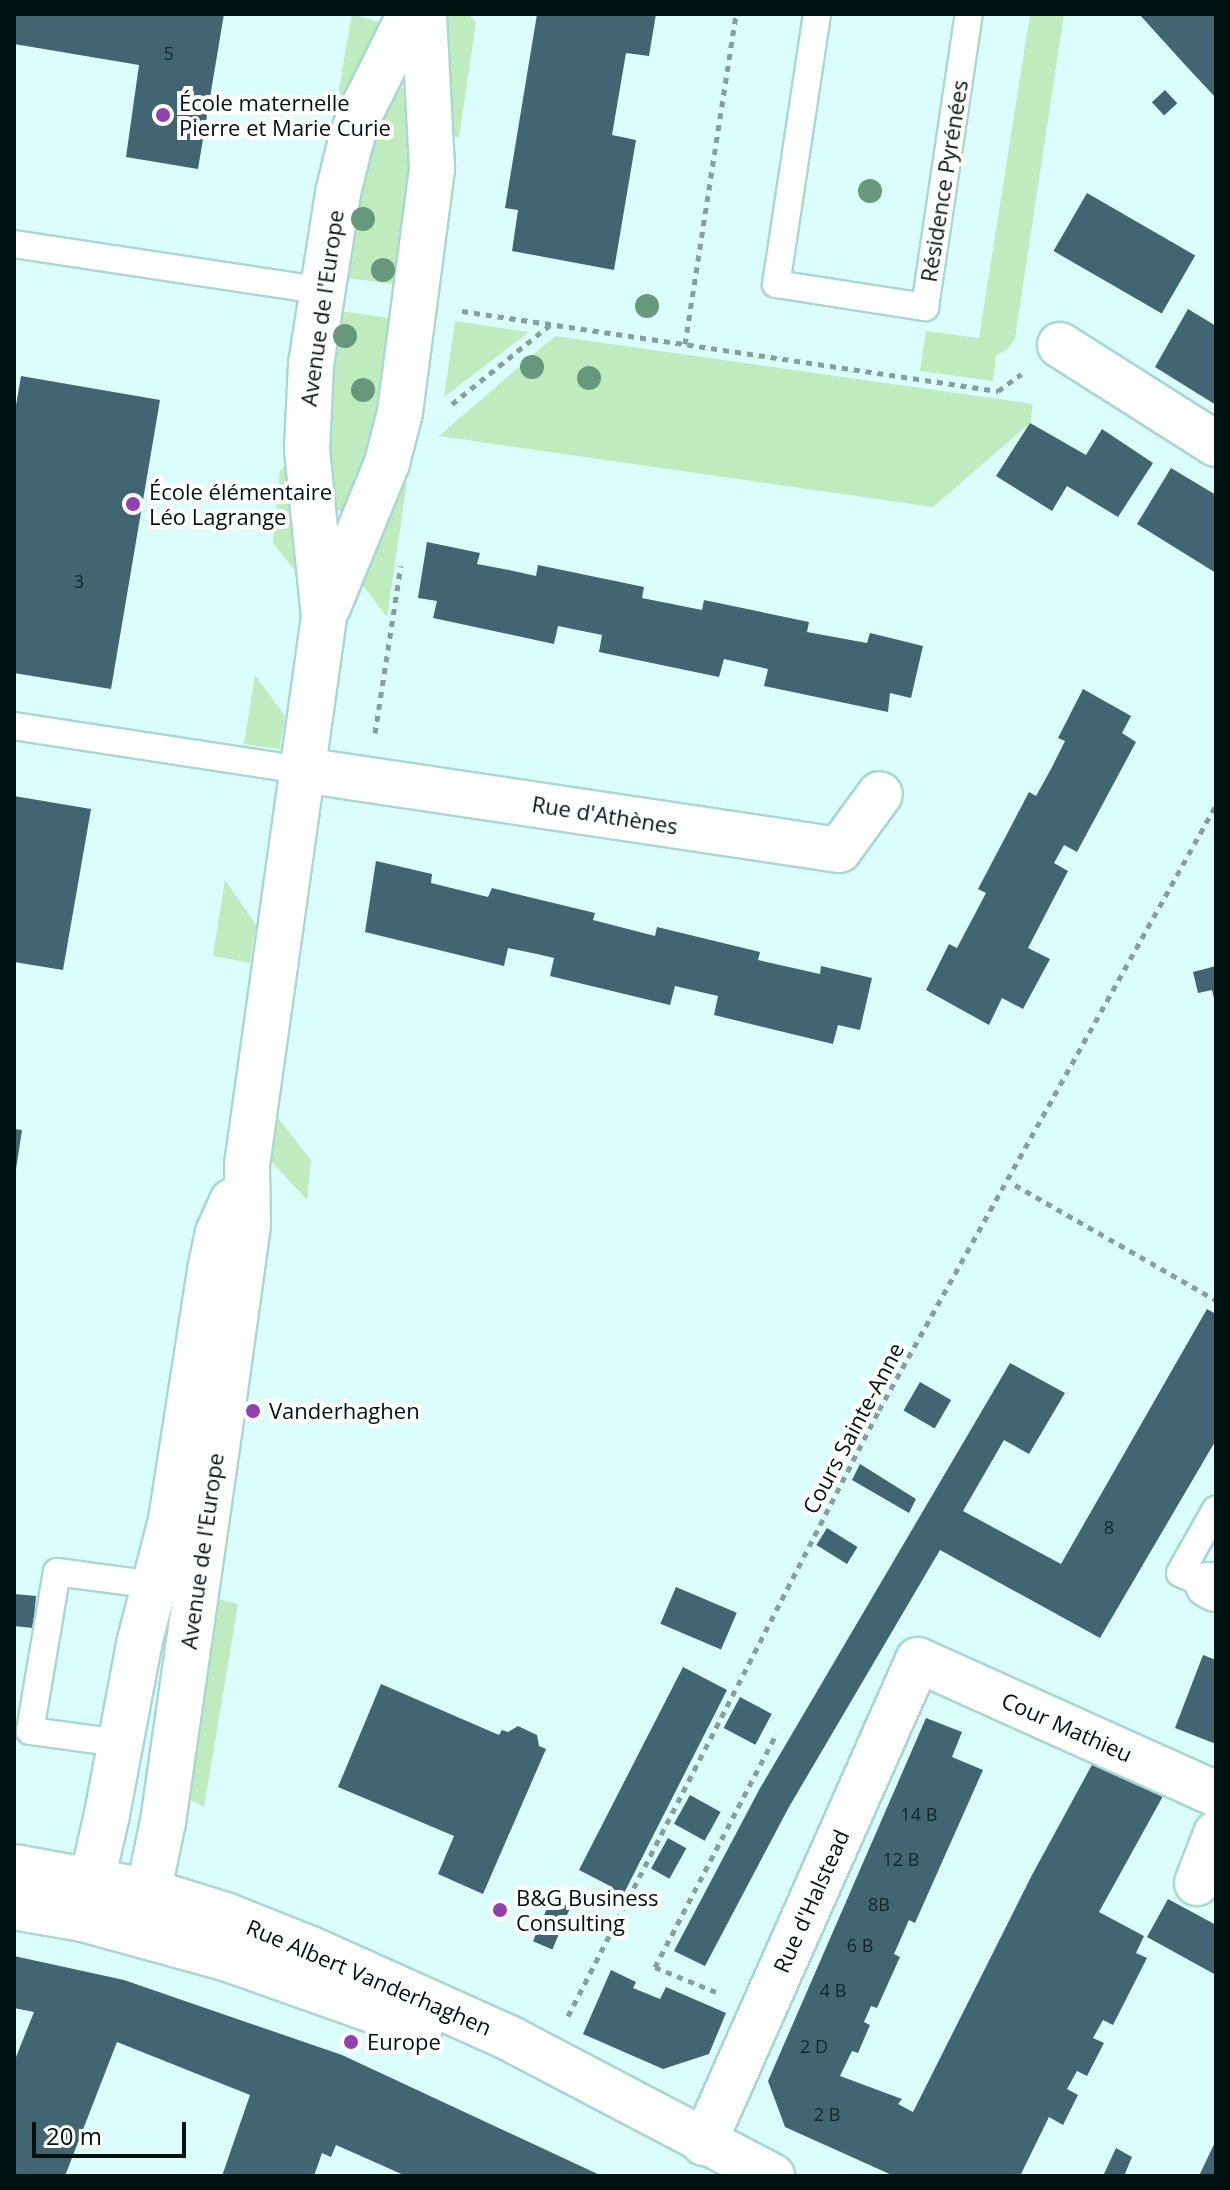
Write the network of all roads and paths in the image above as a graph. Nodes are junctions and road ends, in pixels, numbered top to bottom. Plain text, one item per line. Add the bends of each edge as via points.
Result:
1 (410, 14) edge
2 (424, 14) edge
3 (736, 14) edge
4 (817, 14) edge
5 (969, 14) edge
6 (14, 244) edge
7 (323, 291) junction
8 (416, 304) junction
9 (551, 325) junction
10 (685, 344) junction
11 (1060, 345) joint
12 (444, 411) dead end
13 (1216, 444) edge
14 (402, 557) dead end
15 (324, 617) junction
16 (14, 726) edge
17 (303, 770) junction
18 (359, 778) junction
19 (880, 794) dead end
20 (1216, 805) edge
21 (247, 1165) junction
22 (1015, 1185) dead end
23 (1216, 1300) edge
24 (1216, 1509) edge
25 (155, 1585) junction
26 (1212, 1587) edge
27 (918, 1660) joint
28 (777, 1733) dead end
29 (120, 1743) junction
30 (1216, 1794) edge
31 (1216, 1834) edge
32 (14, 1867) edge
33 (1197, 1883) dead end
34 (148, 1891) junction
35 (87, 1899) junction
36 (14, 1907) edge
37 (140, 1934) junction
38 (763, 2011) junction
39 (547, 2058) junction
40 (704, 2143) junction
41 (772, 2176) edge

1 - 7 street, Avenue de l'Europe via 350,144
2 - 8 street, Avenue de l'Europe via 432,154
3 - 10 path
4 - 5 lane, Résidence Pyrénées via 776,284 925,307
6 - 7 lane
7 - 15 street, Avenue de l'Europe via 306,422
8 - 9 path
8 - 15 street, Avenue de l'Europe via 394,437
9 - 10 path
9 - 12 path
10 - 11 path via 998,391
11 - 13 street
14 - 18 path via 378,730 362,747
15 - 17 street, Avenue de l'Europe
16 - 17 lane
17 - 18 street, Rue d'Athènes
17 - 21 street, Avenue de l'Europe
18 - 19 street, Rue d'Athènes via 839,850
20 - 39 path, Cours Sainte-Anne via 879,1410
21 - 25 street, Avenue de l'Europe via 218,1233 171,1520
21 - 34 street, Avenue de l'Europe via 246,1240 163,1822
22 - 23 path
24 - 26 lane via 1180,1573
25 - 29 street, Avenue de l'Europe
25 - 29 lane via 57,1572 30,1731
27 - 30 street, Cour Mathieu
27 - 38 street, Rue d'Halstead
28 - 38 path via 655,1967
29 - 35 street, Avenue de l'Europe
31 - 33 street
32 - 35 street, Rue Albert Vanderhaghen
34 - 35 street, Rue Albert Vanderhaghen
34 - 37 street, Avenue de l'Europe
34 - 39 street, Rue Albert Vanderhaghen via 322,1954
35 - 36 street, Rue Albert Vanderhaghen
35 - 37 street, Rue Albert Vanderhaghen
37 - 40 street, Rue Albert Vanderhaghen via 400,2019
38 - 40 street, Rue d'Halstead
39 - 40 street, Rue Albert Vanderhaghen
40 - 41 street, Rue Albert Vanderhaghen

